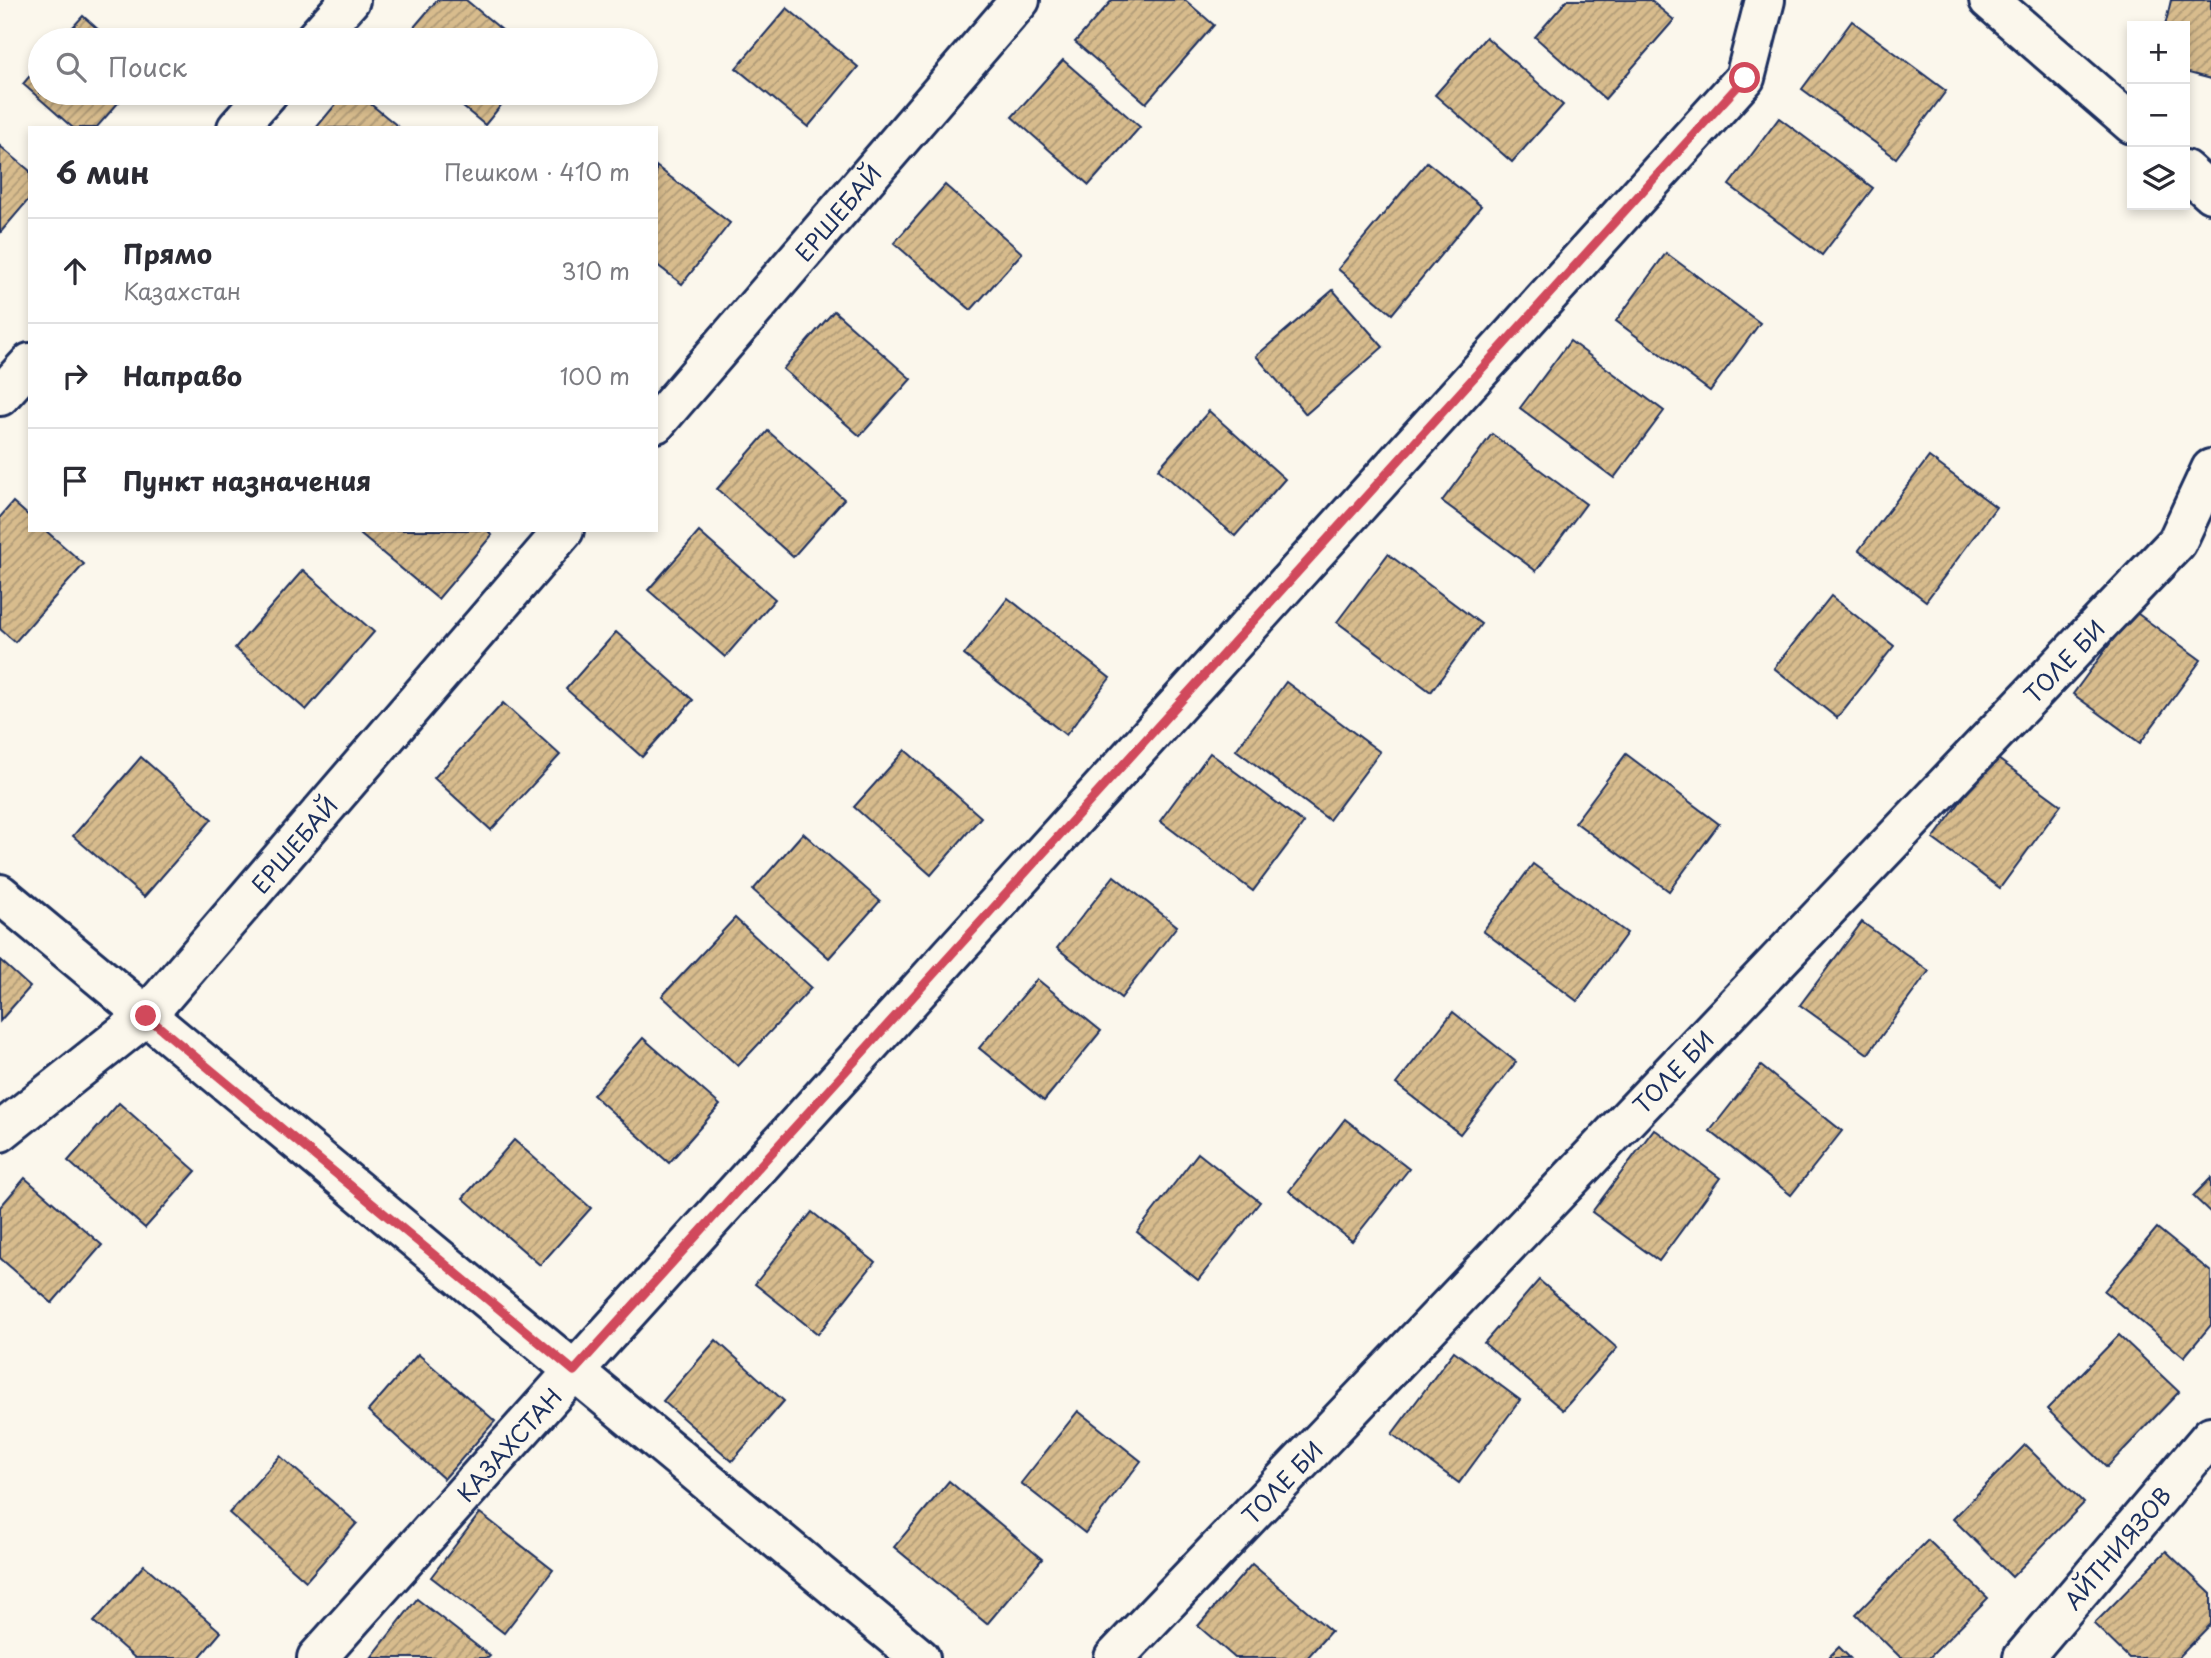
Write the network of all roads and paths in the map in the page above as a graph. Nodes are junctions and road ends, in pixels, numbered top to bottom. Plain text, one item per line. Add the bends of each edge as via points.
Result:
1 (350, 0) edge
2 (1020, 0) edge
3 (1765, 0) edge
4 (1989, 0) edge
5 (325, 28) edge
6 (257, 105) edge
7 (2127, 120) edge
8 (239, 126) edge
9 (2190, 174) edge
10 (2211, 193) edge
11 (28, 365) edge
12 (0, 397) edge
13 (658, 421) edge
14 (2211, 469) edge
15 (562, 532) edge
16 (0, 894) edge
17 (146, 1016) junction
18 (0, 1132) edge
19 (574, 1371) junction
20 (2211, 1436) edge
21 (317, 1658) edge
22 (920, 1658) edge
23 (1114, 1658) edge
24 (2023, 1658) edge

1 - 5 street
2 - 13 street, ЕРШЕБАЙ
3 - 19 street, КАЗАХСТАН via 1745,78
4 - 7 street
6 - 8 street
9 - 10 street
11 - 12 street
14 - 23 street, ТОЛЕ БИ via 2177,542
15 - 17 street, ЕРШЕБАЙ
16 - 17 street
17 - 18 street, ЕРШЕБАЙ
17 - 19 street
19 - 21 street, КАЗАХСТАН
19 - 22 street
20 - 24 street, АЙТНИЯЗОВ

